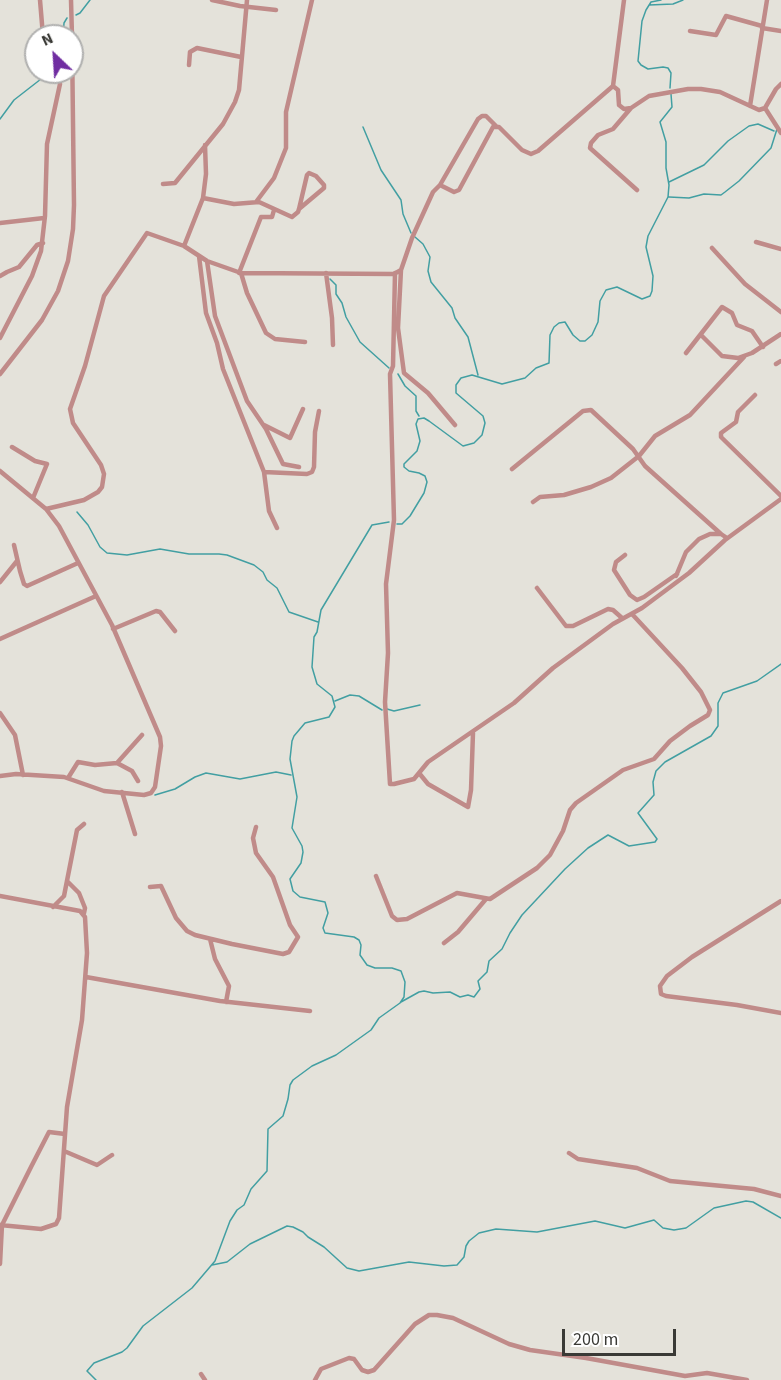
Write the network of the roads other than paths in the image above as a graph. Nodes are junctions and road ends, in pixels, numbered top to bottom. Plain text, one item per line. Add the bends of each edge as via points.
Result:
1 (40, 0) edge
2 (71, 0) edge
3 (212, 0) edge
4 (247, 0) edge
5 (312, 0) edge
6 (624, 0) edge
7 (767, 0) edge
8 (246, 7) junction
9 (276, 10) dead end
10 (42, 24) edge
11 (72, 24) edge
12 (762, 27) junction
13 (690, 31) dead end
14 (781, 31) edge
15 (241, 57) junction
16 (189, 65) dead end
17 (60, 84) edge
18 (73, 84) edge
19 (781, 84) edge
20 (613, 86) junction
21 (750, 106) junction
22 (631, 108) junction
23 (765, 108) junction
24 (496, 126) junction
25 (781, 133) edge
26 (205, 145) junction
27 (164, 184) dead end
28 (440, 184) junction
29 (637, 190) dead end
30 (203, 198) junction
31 (256, 202) junction
32 (299, 209) junction
33 (274, 210) junction
34 (44, 218) junction
35 (0, 223) edge
36 (756, 242) dead end
37 (43, 243) junction
38 (184, 246) junction
39 (712, 248) dead end
40 (781, 249) edge
41 (199, 255) junction
42 (27, 258) junction
43 (207, 261) junction
44 (36, 267) junction
45 (398, 272) junction
46 (240, 273) junction
47 (326, 273) junction
48 (0, 276) edge
49 (781, 312) edge
50 (781, 334) edge
51 (701, 335) junction
52 (0, 338) edge
53 (305, 342) dead end
54 (333, 345) dead end
55 (763, 347) junction
56 (686, 353) dead end
57 (744, 357) junction
58 (0, 374) edge
59 (755, 395) dead end
60 (303, 409) dead end
61 (319, 411) dead end
62 (264, 425) junction
63 (455, 425) dead end
64 (12, 447) dead end
65 (639, 456) junction
66 (299, 467) dead end
67 (512, 469) dead end
68 (0, 471) edge
69 (264, 472) junction
70 (33, 498) junction
71 (781, 498) edge
72 (533, 502) dead end
73 (46, 509) junction
74 (277, 528) dead end
75 (721, 534) junction
76 (726, 540) junction
77 (14, 545) dead end
78 (625, 555) dead end
79 (17, 561) junction
80 (78, 563) junction
81 (676, 574) junction
82 (0, 582) edge
83 (673, 585) junction
84 (537, 588) dead end
85 (96, 596) junction
86 (632, 614) junction
87 (622, 618) junction
88 (113, 629) junction
89 (175, 631) dead end
90 (0, 639) edge
91 (0, 713) edge
92 (473, 733) junction
93 (142, 735) dead end
94 (117, 763) junction
95 (419, 773) junction
96 (23, 775) junction
97 (0, 776) edge
98 (68, 778) junction
99 (138, 781) dead end
100 (122, 792) junction
101 (84, 824) dead end
102 (256, 827) dead end
103 (135, 834) dead end
104 (376, 876) dead end
105 (67, 880) junction
106 (150, 886) dead end
107 (0, 896) edge
108 (486, 899) junction
109 (781, 901) edge
110 (53, 907) junction
111 (84, 913) junction
112 (210, 939) junction
113 (444, 943) dead end
114 (86, 977) junction
115 (226, 1002) junction
116 (310, 1011) dead end
117 (781, 1013) edge
118 (65, 1134) junction
119 (64, 1151) junction
120 (569, 1154) dead end
121 (112, 1155) dead end
122 (781, 1196) edge
123 (1, 1225) edge
124 (0, 1264) edge
125 (201, 1374) dead end
126 (695, 1377) edge
127 (205, 1380) edge
128 (315, 1380) edge
129 (747, 1380) edge

1 - 10 street
2 - 11 street
3 - 8 street
4 - 8 street
5 - 31 street via 286,112 286,148 274,178
6 - 20 street
7 - 12 street
8 - 9 street
8 - 15 street
12 - 13 street via 726,16 716,35
12 - 14 street
12 - 21 street
15 - 16 street via 197,48 190,52
15 - 26 street via 235,102
17 - 34 street via 47,144
18 - 58 street via 74,205 68,261 42,320
19 - 23 street
20 - 22 street via 618,90 619,105
20 - 24 street via 534,153 522,150
21 - 22 street via 720,92 688,89 654,94
21 - 23 street
22 - 29 street via 613,129 594,138 590,148
23 - 25 street
24 - 28 street via 459,190 454,192
24 - 28 street via 486,116 478,119
26 - 27 street via 175,183
26 - 30 street
28 - 45 street
30 - 31 street via 234,204
30 - 38 street
31 - 33 street
32 - 32 street via 307,175 309,173 316,176 324,189
32 - 33 street via 291,217
33 - 46 street via 272,217 261,217
34 - 35 street
34 - 37 street
36 - 40 street
37 - 42 street
37 - 44 street
38 - 41 street
38 - 73 street via 147,232 108,288 70,414 101,465 104,481 91,496
39 - 49 street via 746,284
41 - 43 street
41 - 69 street via 206,312 223,369
42 - 44 street via 29,265
42 - 48 street via 19,267
43 - 46 street
43 - 62 street via 217,322 247,401
44 - 52 street
45 - 47 street
45 - 63 street via 398,328 404,373 428,393
45 - 95 street via 390,374 394,520 386,584 385,715 390,783 411,781
46 - 47 street
46 - 53 street via 266,333 275,339
47 - 54 street
50 - 55 street
51 - 55 street via 724,307 732,312 737,326 752,331
51 - 56 street
51 - 57 street via 722,356
55 - 57 street
57 - 65 street via 690,415 655,436
59 - 71 street via 721,437
60 - 62 street via 290,438
61 - 69 street via 312,472
62 - 66 street via 283,464
64 - 70 street via 47,464
65 - 67 street via 588,409
65 - 72 street via 607,481 564,495 546,495
65 - 75 street via 645,466
68 - 70 street
69 - 74 street via 269,511
70 - 73 street
71 - 76 street
73 - 80 street
75 - 76 street
75 - 81 street via 699,539 686,552
76 - 83 street
77 - 79 street
78 - 81 street via 616,562 614,570 637,600
79 - 80 street via 27,586
79 - 82 street
80 - 85 street
81 - 83 street
83 - 86 street
84 - 87 street via 568,627 608,609
85 - 88 street
85 - 90 street
86 - 87 street
86 - 108 street via 701,692 710,712 670,741 654,759 623,770 576,803 550,855 530,873
87 - 92 street
88 - 89 street via 156,611
88 - 100 street via 161,746 154,790 144,795
91 - 96 street via 16,737
92 - 95 street via 451,744
92 - 95 street via 468,807 428,784
93 - 94 street
94 - 98 street via 78,762
94 - 99 street via 130,769
96 - 97 street
96 - 98 street
98 - 100 street via 104,791
100 - 103 street
101 - 105 street via 77,830
102 - 112 street via 256,853 273,877 297,941 284,954
104 - 108 street via 397,920 407,919 458,893
105 - 110 street via 64,896
105 - 111 street via 79,893
106 - 112 street via 161,886 176,918 187,931
107 - 110 street
108 - 113 street
109 - 117 street via 692,957 660,986 661,994 666,996
110 - 111 street
111 - 114 street
112 - 115 street via 229,986
114 - 115 street
114 - 118 street
115 - 116 street
118 - 119 street
118 - 123 street via 48,1133
119 - 121 street via 97,1165
119 - 123 street via 61,1209 56,1224 41,1228
120 - 122 street via 578,1159 637,1168 670,1181 727,1185
123 - 124 street
125 - 127 street
126 - 128 street via 531,1350 453,1318 429,1315 415,1324 374,1370 362,1370 349,1358 321,1369
126 - 129 street via 707,1373

